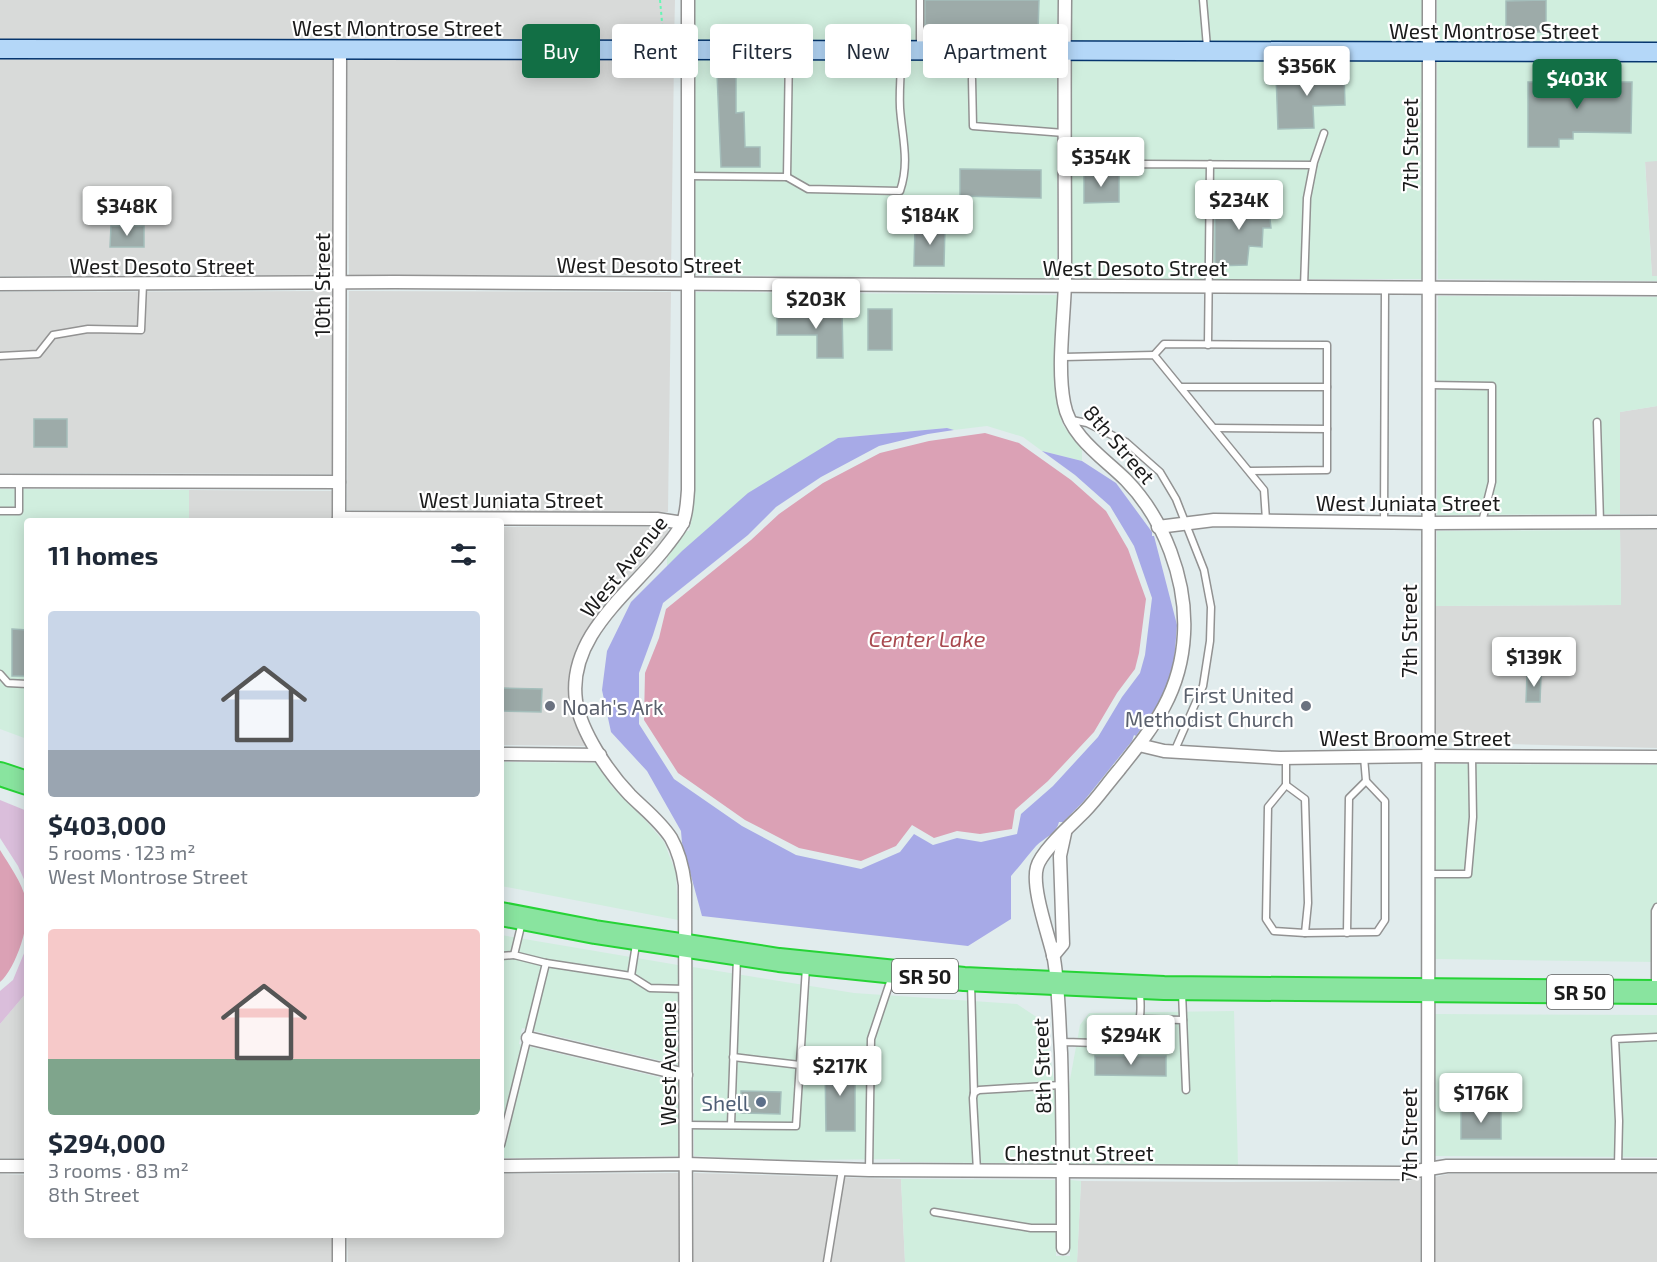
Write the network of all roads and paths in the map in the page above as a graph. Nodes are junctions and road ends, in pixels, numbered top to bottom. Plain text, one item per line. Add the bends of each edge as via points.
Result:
1 (660, 0) edge
2 (688, 0) edge
3 (920, 0) edge
4 (1065, 0) edge
5 (1203, 0) edge
6 (1429, 0) edge
7 (662, 24) edge
8 (688, 24) edge
9 (1065, 24) edge
10 (0, 49) edge
11 (911, 49) edge
12 (921, 49) joint
13 (340, 50) junction
14 (1068, 50) edge
15 (612, 51) edge
16 (1207, 51) junction
17 (1657, 52) edge
18 (1429, 53) junction
19 (688, 78) edge
20 (789, 78) edge
21 (901, 78) edge
22 (1064, 78) edge
23 (972, 79) dead end
24 (1065, 133) junction
25 (1324, 133) dead end
26 (1210, 164) junction
27 (1313, 165) junction
28 (1065, 166) junction
29 (687, 176) junction
30 (787, 177) junction
31 (341, 283) junction
32 (0, 284) edge
33 (143, 284) junction
34 (687, 284) junction
35 (1065, 286) junction
36 (1208, 287) junction
37 (1304, 287) junction
38 (1385, 287) junction
39 (1429, 287) junction
40 (1657, 289) edge
41 (1208, 345) junction
42 (1154, 355) junction
43 (0, 356) edge
44 (1063, 357) junction
45 (1428, 385) junction
46 (1181, 387) junction
47 (1327, 387) junction
48 (1069, 420) junction
49 (1597, 422) dead end
50 (1214, 428) junction
51 (1327, 429) junction
52 (1250, 471) junction
53 (0, 481) edge
54 (19, 481) junction
55 (339, 482) junction
56 (0, 511) edge
57 (339, 518) edge
58 (504, 519) edge
59 (1266, 521) junction
60 (1482, 522) junction
61 (1600, 522) junction
62 (1657, 522) edge
63 (683, 523) junction
64 (1185, 523) junction
65 (1384, 523) junction
66 (1428, 523) junction
67 (1158, 527) junction
68 (0, 674) edge
69 (24, 684) edge
70 (1139, 745) junction
71 (1174, 752) junction
72 (504, 754) edge
73 (600, 754) junction
74 (1428, 756) junction
75 (1472, 756) junction
76 (1364, 757) junction
77 (1657, 757) edge
78 (1286, 758) junction
79 (0, 774) edge
80 (1366, 781) junction
81 (24, 782) edge
82 (1286, 785) junction
83 (1065, 832) junction
84 (1427, 874) junction
85 (1657, 907) edge
86 (512, 916) edge
87 (1305, 933) junction
88 (1347, 933) junction
89 (636, 938) junction
90 (685, 946) junction
91 (737, 954) junction
92 (513, 955) junction
93 (504, 956) edge
94 (1053, 956) junction
95 (546, 963) junction
96 (807, 963) junction
97 (893, 973) junction
98 (631, 976) junction
99 (971, 980) junction
100 (1058, 984) junction
101 (1140, 988) junction
102 (686, 989) junction
103 (1182, 989) junction
104 (1427, 992) junction
105 (1656, 992) edge
106 (1140, 1019) junction
107 (1183, 1020) junction
108 (1657, 1037) edge
109 (528, 1038) junction
110 (1060, 1042) junction
111 (733, 1057) junction
112 (800, 1065) junction
113 (686, 1076) junction
114 (1062, 1085) junction
115 (1186, 1090) dead end
116 (974, 1093) junction
117 (686, 1125) junction
118 (731, 1125) junction
119 (504, 1133) edge
120 (687, 1164) junction
121 (0, 1166) edge
122 (24, 1166) edge
123 (504, 1166) edge
124 (1618, 1166) junction
125 (1657, 1166) edge
126 (842, 1170) junction
127 (869, 1170) junction
128 (1428, 1170) junction
129 (976, 1171) junction
130 (1063, 1172) junction
131 (934, 1212) dead end
132 (1063, 1228) junction
133 (339, 1238) edge
134 (1063, 1248) dead end
135 (339, 1262) edge
136 (686, 1262) edge
137 (827, 1262) edge
138 (1428, 1262) edge

1 - 7 path
2 - 8 street, West Avenue
3 - 12 lane
4 - 9 street, 8th Street
5 - 16 lane
6 - 18 street, 7th Street
10 - 13 street, West Montrose Street
11 - 12 street, West Montrose Street
13 - 15 street, West Montrose Street
13 - 31 street, 10th Street
14 - 16 street, West Montrose Street
16 - 18 street, West Montrose Street
17 - 18 street, West Montrose Street
18 - 39 street, 7th Street
19 - 29 street, West Avenue
20 - 30 lane
21 - 30 lane via 900,108 906,150 900,192 808,189
22 - 24 street, 8th Street
23 - 24 lane via 973,126
24 - 28 street, 8th Street
25 - 27 lane
26 - 27 lane
26 - 28 lane
26 - 36 lane
27 - 37 lane via 1307,198
28 - 35 street, 8th Street
29 - 30 lane
29 - 34 street, West Avenue
31 - 33 street, West Desoto Street
31 - 34 street, West Desoto Street
31 - 55 street, 10th Street
32 - 33 street, West Desoto Street
33 - 43 lane via 141,330 88,329 52,335 38,354
34 - 35 street, West Desoto Street
34 - 63 street, West Avenue via 688,490
35 - 36 street, West Desoto Street
35 - 44 street, 8th Street
36 - 37 street, West Desoto Street
36 - 41 lane
37 - 38 street, West Desoto Street
38 - 39 street, West Desoto Street
38 - 65 lane
39 - 40 street, West Desoto Street
39 - 45 street, 7th Street
41 - 42 lane via 1164,344
41 - 47 lane via 1327,345
42 - 44 lane
42 - 46 lane
44 - 48 street, 8th Street via 1064,403
45 - 60 lane via 1492,386 1492,482
45 - 66 street, 7th Street
46 - 47 lane
46 - 50 lane
47 - 51 lane
48 - 64 lane via 1088,423 1126,442 1151,464 1176,499
48 - 67 street, 8th Street via 1092,449 1130,484
49 - 61 lane
50 - 51 lane
50 - 52 lane
51 - 52 lane via 1327,470
52 - 59 lane via 1264,490
53 - 54 street
54 - 55 street
54 - 56 lane via 19,511
55 - 57 street, 10th Street
58 - 63 street, West Juniata Street via 657,519
59 - 64 street, West Juniata Street
59 - 65 street, West Juniata Street
60 - 61 street, West Juniata Street
60 - 66 street, West Juniata Street
61 - 62 street, West Juniata Street
63 - 73 street, West Avenue via 609,610 583,651 575,684 576,700 580,718
64 - 67 street, West Juniata Street
64 - 71 lane via 1204,570 1211,607 1210,641 1203,686
65 - 66 street, West Juniata Street
66 - 74 street, 7th Street
67 - 70 street, 8th Street via 1181,587 1184,634 1173,691
68 - 69 lane via 8,683
70 - 71 street, West Broome Street
70 - 83 street, 8th Street
71 - 78 street, West Broome Street
72 - 73 street
73 - 90 street, West Avenue via 617,781 652,816 677,850 685,885
74 - 75 street, West Broome Street
74 - 76 street, West Broome Street
74 - 84 street, 7th Street
75 - 77 street, West Broome Street
75 - 84 lane via 1473,817 1468,873
76 - 78 street, West Broome Street
76 - 80 lane
78 - 82 lane
79 - 81 highway
80 - 88 lane via 1349,798
80 - 88 lane via 1385,801 1385,920 1377,932
82 - 87 lane via 1305,799
82 - 87 lane via 1268,807 1266,919 1274,931
83 - 94 street, 8th Street via 1060,856 1063,944
83 - 94 street, 8th Street via 1041,858 1036,870 1036,888
84 - 104 street, 7th Street
85 - 105 lane
86 - 89 highway, SR 50
86 - 92 lane
87 - 88 lane
89 - 90 highway, SR 50
89 - 98 lane
90 - 91 highway, SR 50
90 - 102 street, West Avenue
91 - 96 highway, SR 50
91 - 111 lane
92 - 93 lane
92 - 95 lane
94 - 100 street, 8th Street
95 - 98 lane
95 - 109 lane
96 - 97 highway, SR 50
96 - 112 lane
97 - 99 highway, SR 50
97 - 127 lane via 871,1039
98 - 102 lane via 650,988
99 - 100 highway, SR 50
99 - 116 lane
100 - 101 highway, SR 50
100 - 110 street, 8th Street
101 - 103 highway, SR 50
101 - 106 lane
102 - 113 street, West Avenue
103 - 104 highway, SR 50
103 - 107 lane
104 - 105 highway, SR 50
104 - 128 street, 7th Street
106 - 107 lane
106 - 110 lane via 1130,1034 1118,1039
107 - 115 lane
108 - 124 lane via 1615,1039
109 - 113 street
109 - 119 lane
110 - 114 street, 8th Street
111 - 112 lane
111 - 118 lane
112 - 118 lane via 796,1126
113 - 117 street, West Avenue
114 - 116 lane
114 - 130 street, 8th Street
116 - 129 lane
117 - 118 lane
117 - 120 street, West Avenue
120 - 123 street, Chestnut Street
120 - 126 street, Chestnut Street
120 - 136 street, West Avenue
121 - 122 street
124 - 125 street, Chestnut Street
124 - 128 street, Chestnut Street via 1447,1166
126 - 127 street, Chestnut Street
126 - 137 lane
127 - 129 street, Chestnut Street
128 - 130 street, Chestnut Street
128 - 138 street, 7th Street
129 - 130 street, Chestnut Street
130 - 132 street, 8th Street
131 - 132 lane via 1031,1228
132 - 134 street, 8th Street
133 - 135 street

